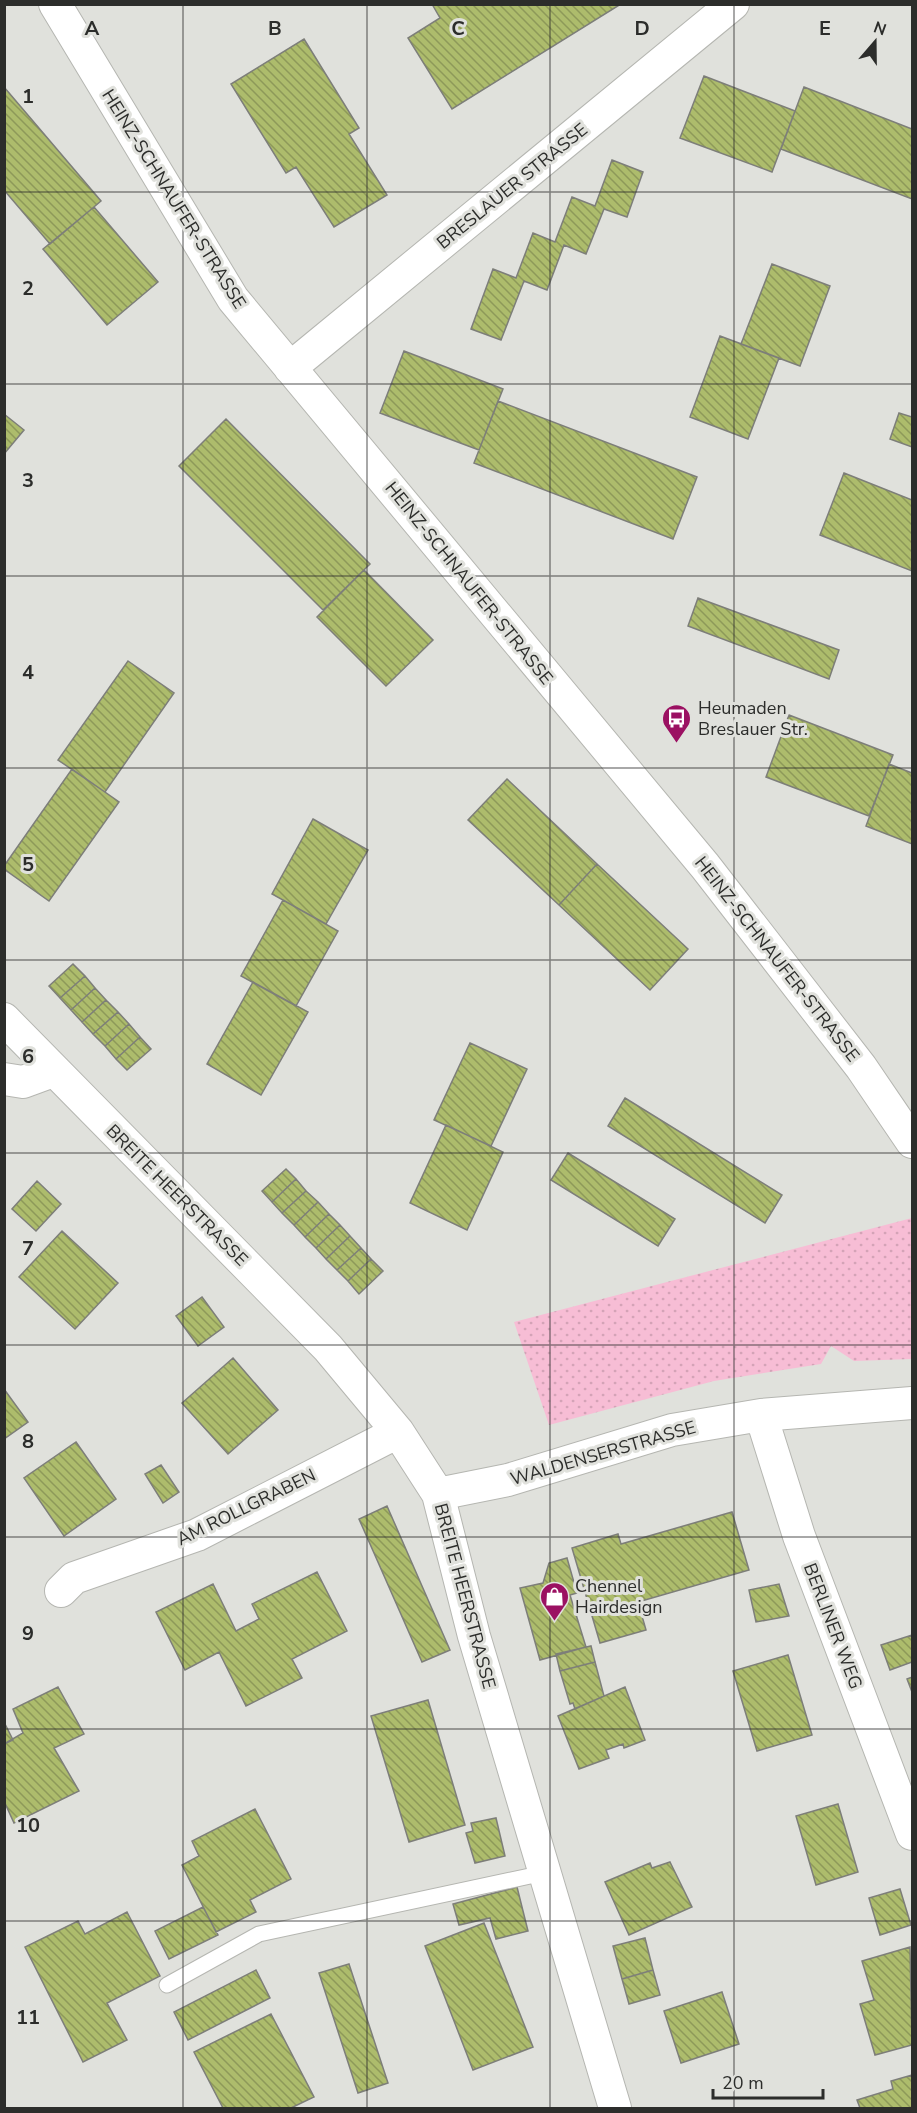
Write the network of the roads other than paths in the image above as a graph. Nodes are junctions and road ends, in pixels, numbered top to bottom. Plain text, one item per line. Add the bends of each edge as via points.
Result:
1 (55, 4) edge
2 (733, 4) edge
3 (290, 368) junction
4 (4, 1019) edge
5 (53, 1071) junction
6 (4, 1079) edge
7 (912, 1142) edge
8 (912, 1403) edge
9 (761, 1415) junction
10 (398, 1432) junction
11 (438, 1494) junction
12 (61, 1591) dead end
13 (912, 1834) edge
14 (544, 1873) junction
15 (167, 1985) dead end
16 (615, 2109) edge

1 - 3 street, HEINZ-SCHNAUFER-STRASSE via 233,299
2 - 3 street, BRESLAUER STRASSE
3 - 7 street, HEINZ-SCHNAUFER-STRASSE via 705,866 861,1067
4 - 5 street, BREITE HEERSTRASSE
5 - 6 street via 23,1082
5 - 10 street, BREITE HEERSTRASSE via 319,1339
8 - 9 street, WALDENSERSTRASSE
9 - 11 street, WALDENSERSTRASSE via 672,1430 508,1480
9 - 13 street, BERLINER WEG via 799,1536
10 - 11 street, BREITE HEERSTRASSE
10 - 12 street, AM ROLLGRABEN via 197,1535 74,1578
11 - 14 street, BREITE HEERSTRASSE via 474,1636
14 - 15 lane via 259,1934
14 - 16 street, BREITE HEERSTRASSE

